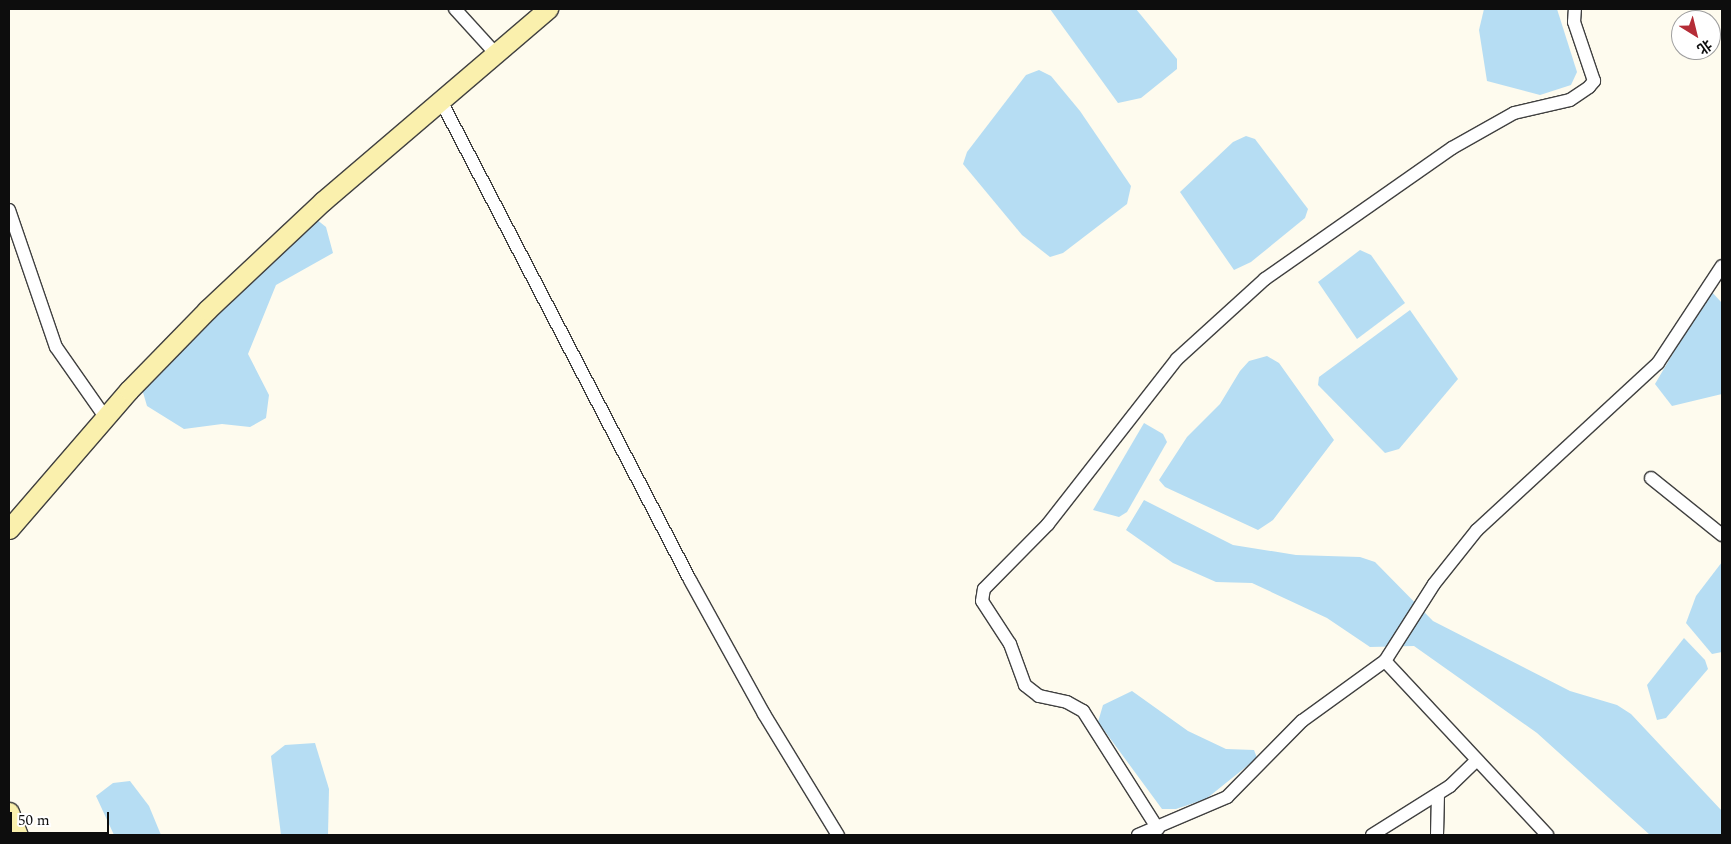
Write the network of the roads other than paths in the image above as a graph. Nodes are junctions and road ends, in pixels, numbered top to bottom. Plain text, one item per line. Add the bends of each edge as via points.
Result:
1 (454, 9) edge
2 (548, 9) edge
3 (1575, 9) edge
4 (496, 54) junction
5 (441, 101) junction
6 (9, 210) edge
7 (1722, 266) edge
8 (105, 417) junction
9 (1651, 478) dead end
10 (9, 529) edge
11 (1722, 535) edge
12 (1385, 660) junction
13 (1477, 760) junction
14 (1438, 794) junction
15 (9, 812) edge
16 (1158, 829) junction
17 (18, 835) edge
18 (838, 835) edge
19 (1138, 835) edge
20 (1372, 835) edge
21 (1437, 835) edge
22 (1547, 835) edge

1 - 4 street
2 - 4 street
3 - 16 street via 1574,22 1594,81 1589,87 1570,100 1514,113 1452,148 1253,289 1176,359 1048,524 984,589 982,601 1010,644 1024,685 1040,696 1066,702 1083,712
4 - 5 street
5 - 8 street via 283,237
5 - 18 street via 690,580 764,714
6 - 8 street via 56,347
7 - 12 street via 1658,363 1477,530 1423,601
8 - 10 street
9 - 11 street
12 - 13 street
12 - 16 street via 1302,721 1228,797
13 - 14 street
13 - 22 street
14 - 20 street
14 - 21 street
15 - 17 street
16 - 19 street

